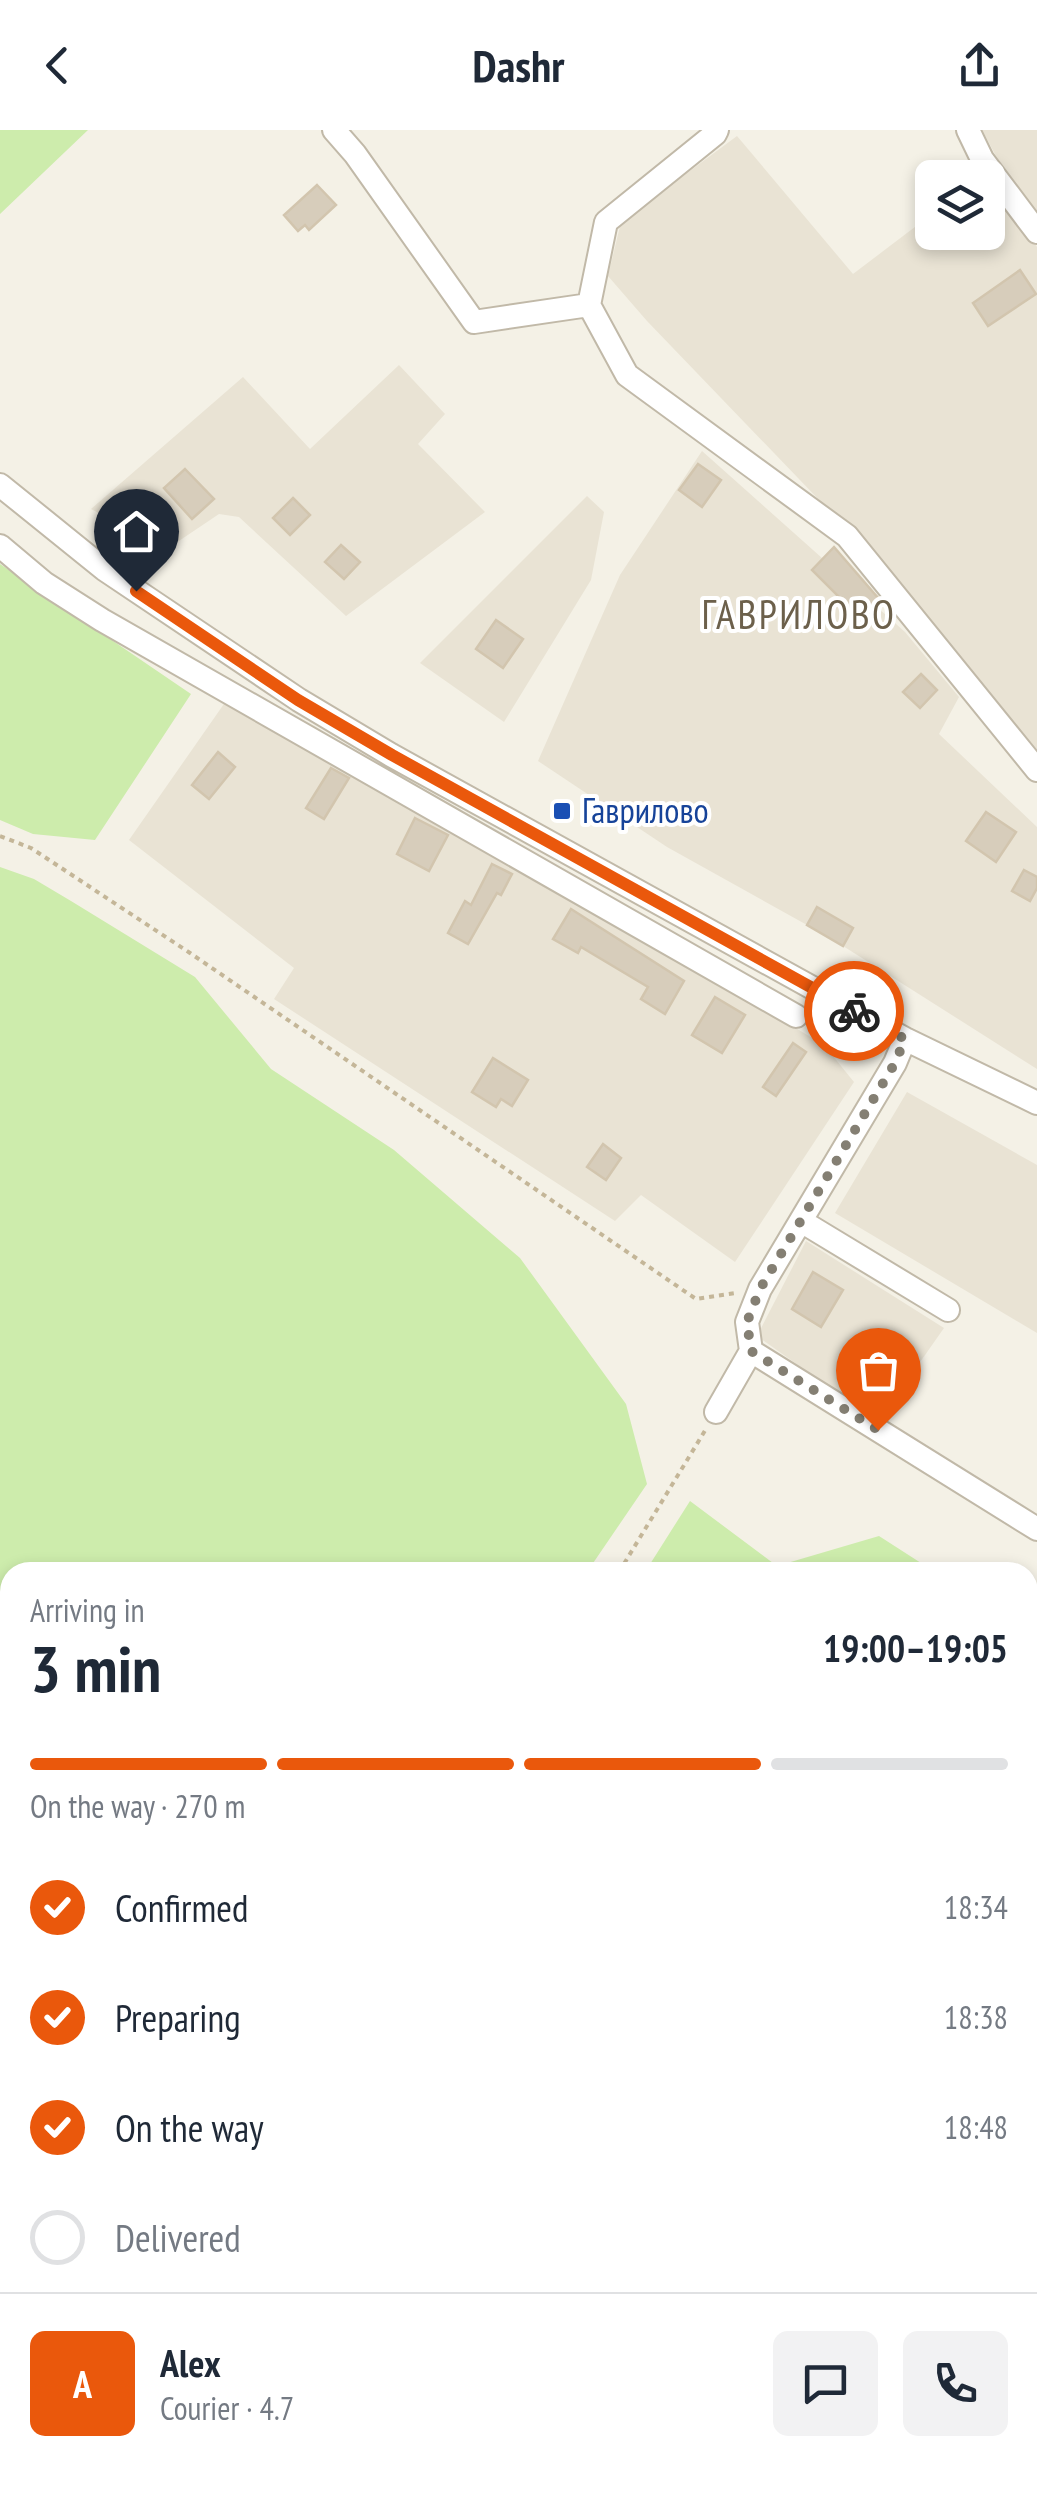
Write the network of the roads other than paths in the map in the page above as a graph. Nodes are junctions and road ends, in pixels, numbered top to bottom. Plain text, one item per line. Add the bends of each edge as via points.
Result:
1 (334, 130) edge
2 (717, 130) edge
3 (968, 130) edge
4 (1037, 232) edge
5 (588, 306) junction
6 (0, 485) edge
7 (0, 546) edge
8 (1037, 770) edge
9 (796, 1016) dead end
10 (905, 1039) junction
11 (1037, 1103) edge
12 (801, 1221) junction
13 (948, 1310) dead end
14 (751, 1351) junction
15 (716, 1412) road end
16 (1037, 1529) edge

1 - 5 street via 474,322
2 - 5 street via 606,222
3 - 4 street
5 - 8 street via 627,375 847,536
6 - 10 street via 104,569 298,700
7 - 9 street via 102,620
10 - 11 street
10 - 12 street
12 - 13 street
12 - 14 street via 747,1322
14 - 15 street
14 - 16 street

